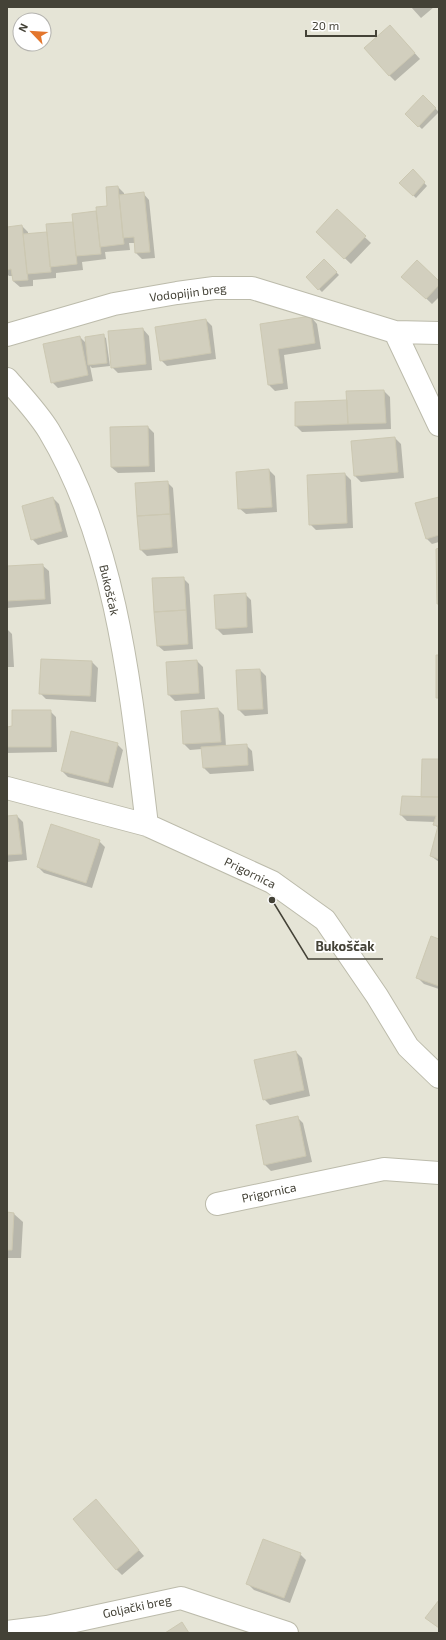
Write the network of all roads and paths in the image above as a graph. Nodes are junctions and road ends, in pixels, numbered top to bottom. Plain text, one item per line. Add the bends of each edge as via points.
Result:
1 (395, 332) junction
2 (439, 333) edge
3 (7, 335) edge
4 (7, 379) edge
5 (439, 425) edge
6 (7, 788) edge
7 (147, 824) junction
8 (438, 1073) edge
9 (439, 1173) edge
10 (217, 1204) dead end
11 (7, 1632) edge
12 (287, 1633) edge

1 - 2 street, Vodopijin breg
1 - 3 street, Vodopijin breg via 252,288 214,288 114,304
1 - 5 street
4 - 7 street, Bukoščak via 48,430 72,474 96,536 113,604 132,701
6 - 7 street, Prigornica
7 - 8 street, Prigornica via 272,882 325,920 408,1047
9 - 10 street, Prigornica via 384,1168
11 - 12 street, Goljački breg via 47,1627 181,1598

